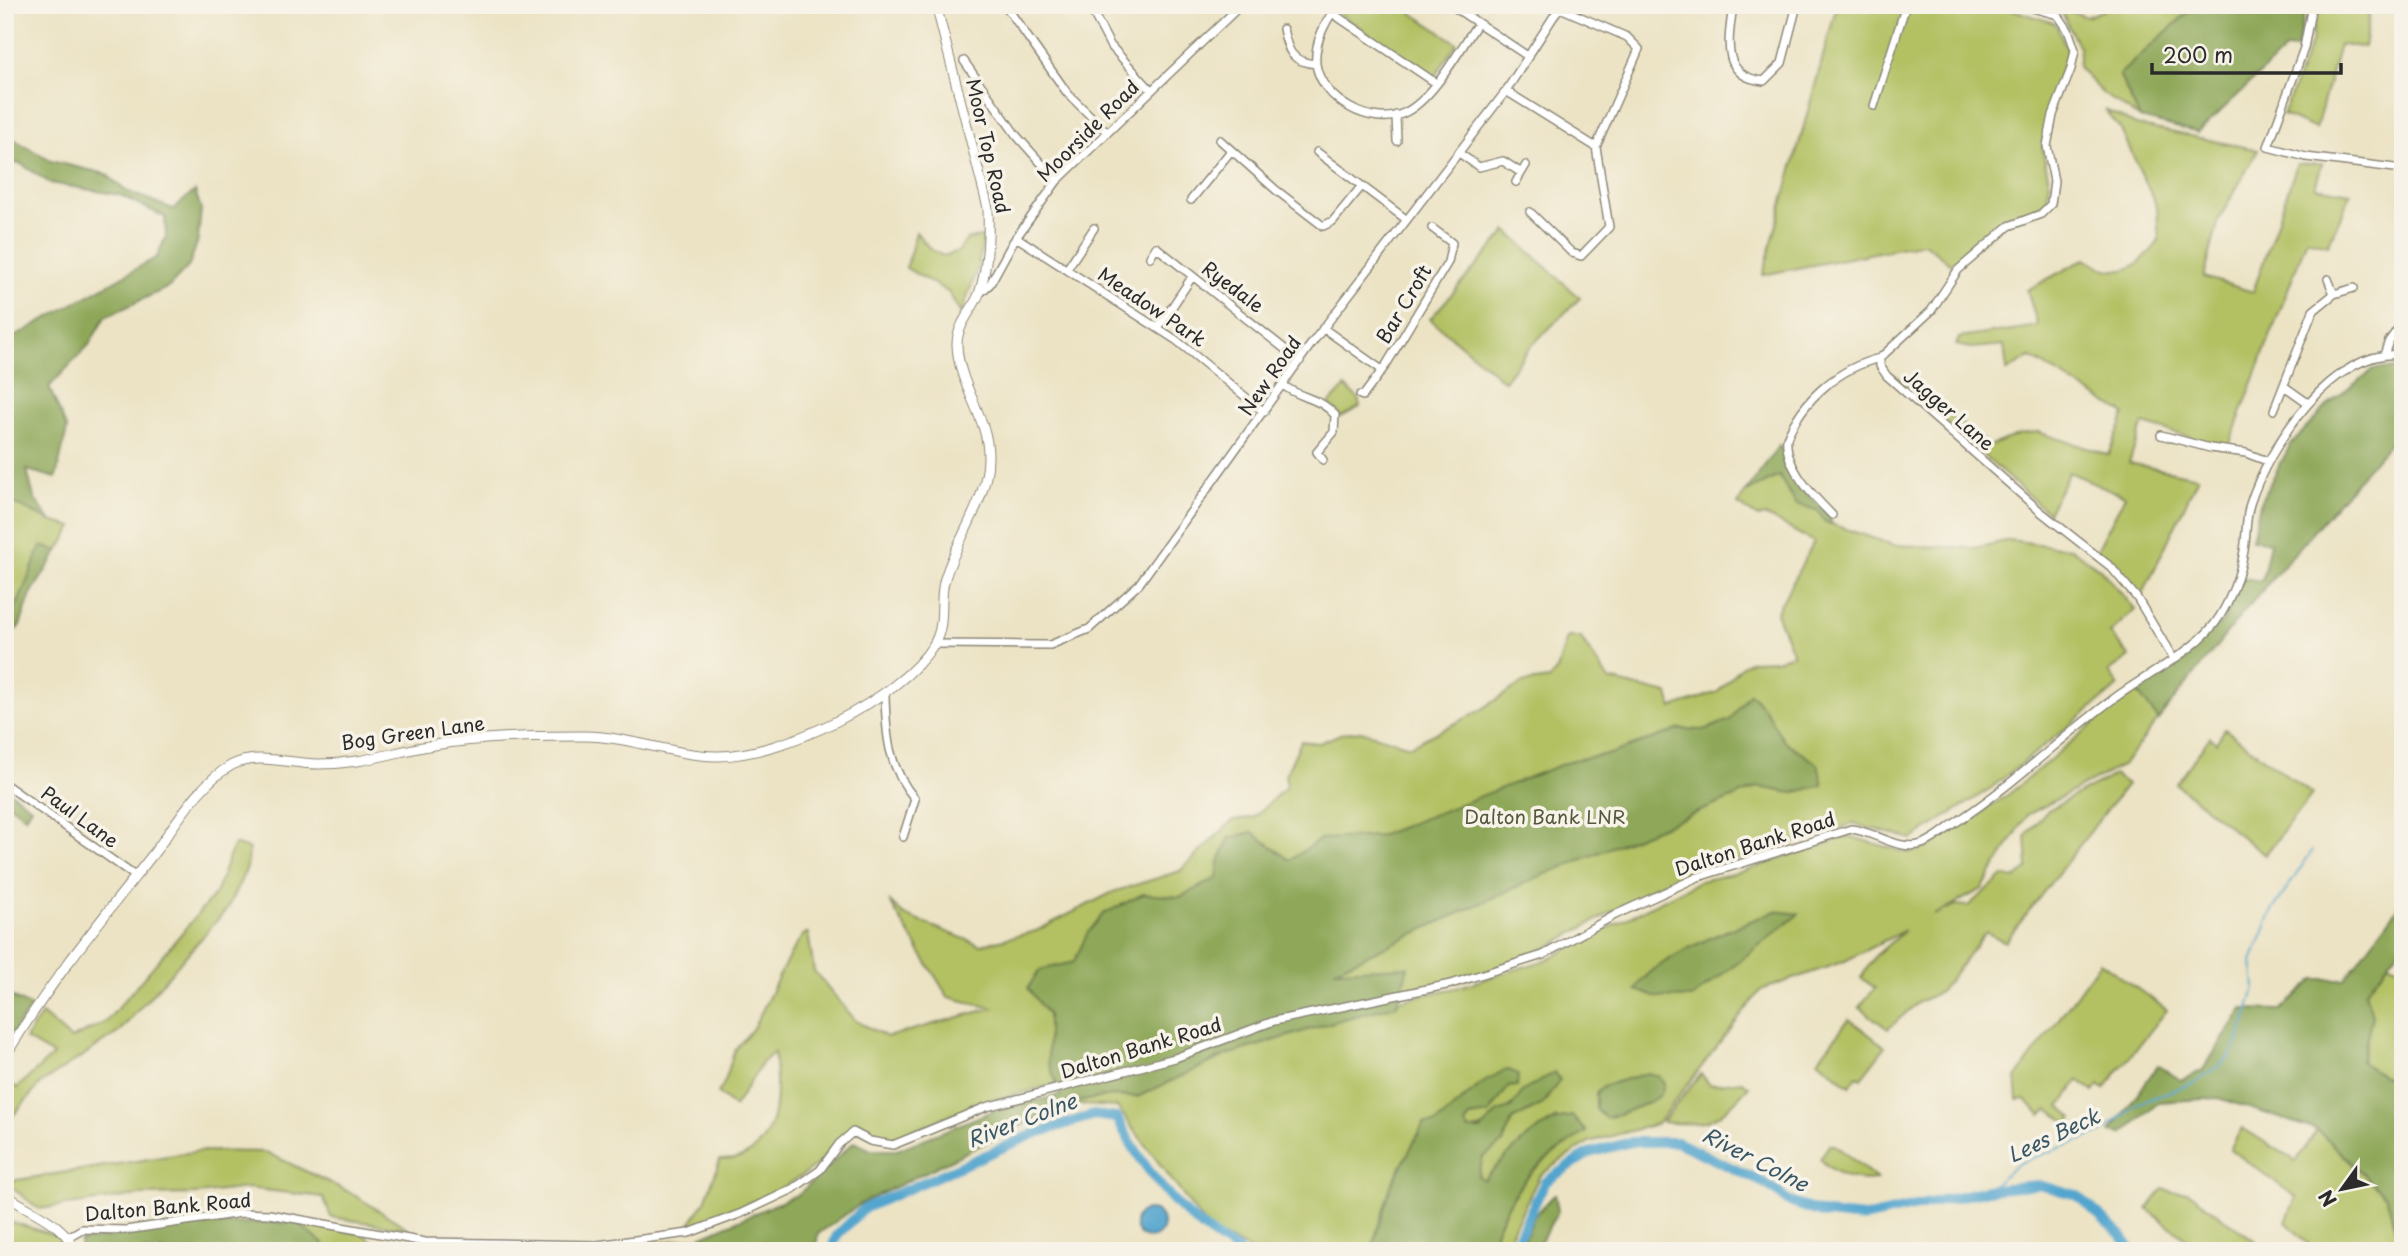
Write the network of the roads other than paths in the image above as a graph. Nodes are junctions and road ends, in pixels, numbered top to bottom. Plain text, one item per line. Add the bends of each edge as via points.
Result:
1 (936, 5) edge
2 (1005, 5) edge
3 (1089, 5) edge
4 (1241, 5) edge
5 (1337, 5) edge
6 (1451, 5) edge
7 (1733, 5) edge
8 (1797, 5) edge
9 (1906, 5) edge
10 (2022, 5) edge
11 (2312, 5) edge
12 (1560, 7) edge
13 (1332, 13) junction
14 (1478, 23) junction
15 (1283, 29) dead end
16 (1529, 57) junction
17 (964, 61) dead end
18 (1316, 64) junction
19 (1436, 83) junction
20 (1151, 90) junction
21 (1506, 91) junction
22 (1874, 106) dead end
23 (1396, 115) junction
24 (1107, 132) junction
25 (1220, 140) dead end
26 (1397, 141) dead end
27 (1596, 147) junction
28 (1230, 152) junction
29 (1317, 152) dead end
30 (1459, 153) junction
31 (1526, 165) dead end
32 (2403, 169) edge
33 (1520, 172) junction
34 (1057, 181) junction
35 (1516, 182) dead end
36 (1361, 187) junction
37 (1191, 200) dead end
38 (1535, 213) dead end
39 (1407, 220) junction
40 (1094, 228) dead end
41 (1432, 228) dead end
42 (1016, 237) junction
43 (1150, 257) dead end
44 (1067, 269) junction
45 (1192, 276) junction
46 (2328, 279) dead end
47 (2354, 288) dead end
48 (2334, 293) junction
49 (978, 295) junction
50 (2403, 322) edge
51 (1158, 328) junction
52 (1323, 328) junction
53 (2385, 352) junction
54 (2403, 355) edge
55 (1880, 358) junction
56 (1300, 361) junction
57 (1382, 370) junction
58 (1283, 385) junction
59 (2284, 386) junction
60 (1360, 394) dead end
61 (2308, 403) junction
62 (2274, 411) dead end
63 (1264, 412) junction
64 (2161, 435) dead end
65 (1322, 460) dead end
66 (2267, 461) junction
67 (1832, 515) dead end
68 (934, 643) junction
69 (2173, 658) junction
70 (885, 695) junction
71 (5, 784) edge
72 (903, 837) dead end
73 (135, 876) junction
74 (5, 1035) edge
75 (15, 1040) junction
76 (5, 1057) edge
77 (5, 1194) edge
78 (71, 1244) edge

1 - 49 main road, Moor Top Road via 988,208 989,232
2 - 24 street via 1068,94
3 - 20 street via 1110,45
4 - 20 street, Moorside Road
5 - 13 street
6 - 14 street
7 - 8 street via 1731,61 1750,80 1764,81 1782,63
9 - 22 street
10 - 55 street, Jagger Lane via 2058,15 2075,50 2047,145 2054,181 2051,204 2041,214 2009,226 1958,270 1931,311
11 - 32 street via 2304,48 2268,147 2306,157
12 - 16 street, New Road
12 - 27 street via 1626,37 1639,49
13 - 18 street via 1319,36
13 - 19 street
14 - 16 street
14 - 19 street
15 - 18 street via 1295,60
16 - 21 street, New Road
17 - 34 street via 1016,135
18 - 23 street via 1329,90 1348,106 1372,118
19 - 23 street via 1421,103
20 - 24 street, Moorside Road
21 - 27 street
21 - 30 street, New Road
23 - 26 street
24 - 34 street, Moorside Road
25 - 28 street
27 - 38 street via 1609,227 1602,236 1581,256 1572,253
28 - 36 street via 1324,226
28 - 37 street
29 - 36 street
30 - 33 street via 1479,167 1503,161
30 - 39 street, New Road
31 - 33 street
33 - 35 street
34 - 42 street, Moorside Road
36 - 39 street
39 - 52 street, New Road
40 - 44 street
41 - 57 street, Bar Croft via 1452,243 1448,262
42 - 44 street, Meadow Park
42 - 49 street, Moorside Road via 990,284
43 - 45 street, Ryedale via 1156,247
44 - 51 street, Meadow Park
45 - 51 street
45 - 56 street, Ryedale
46 - 48 street
47 - 48 street
48 - 59 street via 2313,312
49 - 68 main road, Moor Top Road via 957,340 961,377 987,437 989,460 978,502 943,584 943,619
50 - 53 street
51 - 63 street, Meadow Park
52 - 56 street, New Road
52 - 57 street
53 - 54 street
53 - 61 street, Dalton Bank Road via 2343,374
55 - 67 street via 1831,380 1787,438 1793,464 1807,489
55 - 69 street, Jagger Lane via 1887,376 2041,512 2111,567 2137,598
56 - 58 street, New Road
57 - 60 street, Bar Croft via 1363,396
58 - 63 street, New Road
58 - 65 street via 1318,401 1335,415 1334,432 1315,452
59 - 61 street
59 - 62 street
61 - 66 street, Dalton Bank Road
63 - 68 street, New Road via 1139,584 1089,629 1050,645
64 - 66 street
66 - 69 street, Dalton Bank Road via 2249,506 2243,558 2220,616
68 - 70 main road, Bog Green Lane
69 - 78 street, Dalton Bank Road via 2112,700 2001,793 1923,844 1907,846 1851,830 1698,877 1543,955 1451,984 1274,1021 1175,1058 986,1107 893,1145 853,1132 820,1170 793,1189 690,1233 597,1245 425,1242 241,1213 126,1230 82,1230
70 - 72 street via 893,766 915,799
70 - 73 main road, Bog Green Lane via 760,752 716,756 589,736 480,739 317,764 248,759 213,780
71 - 73 street, Paul Lane
73 - 75 main road, Bog Green Lane
74 - 75 street
75 - 76 main road, Bog Green Lane
77 - 78 main road via 60,1230

